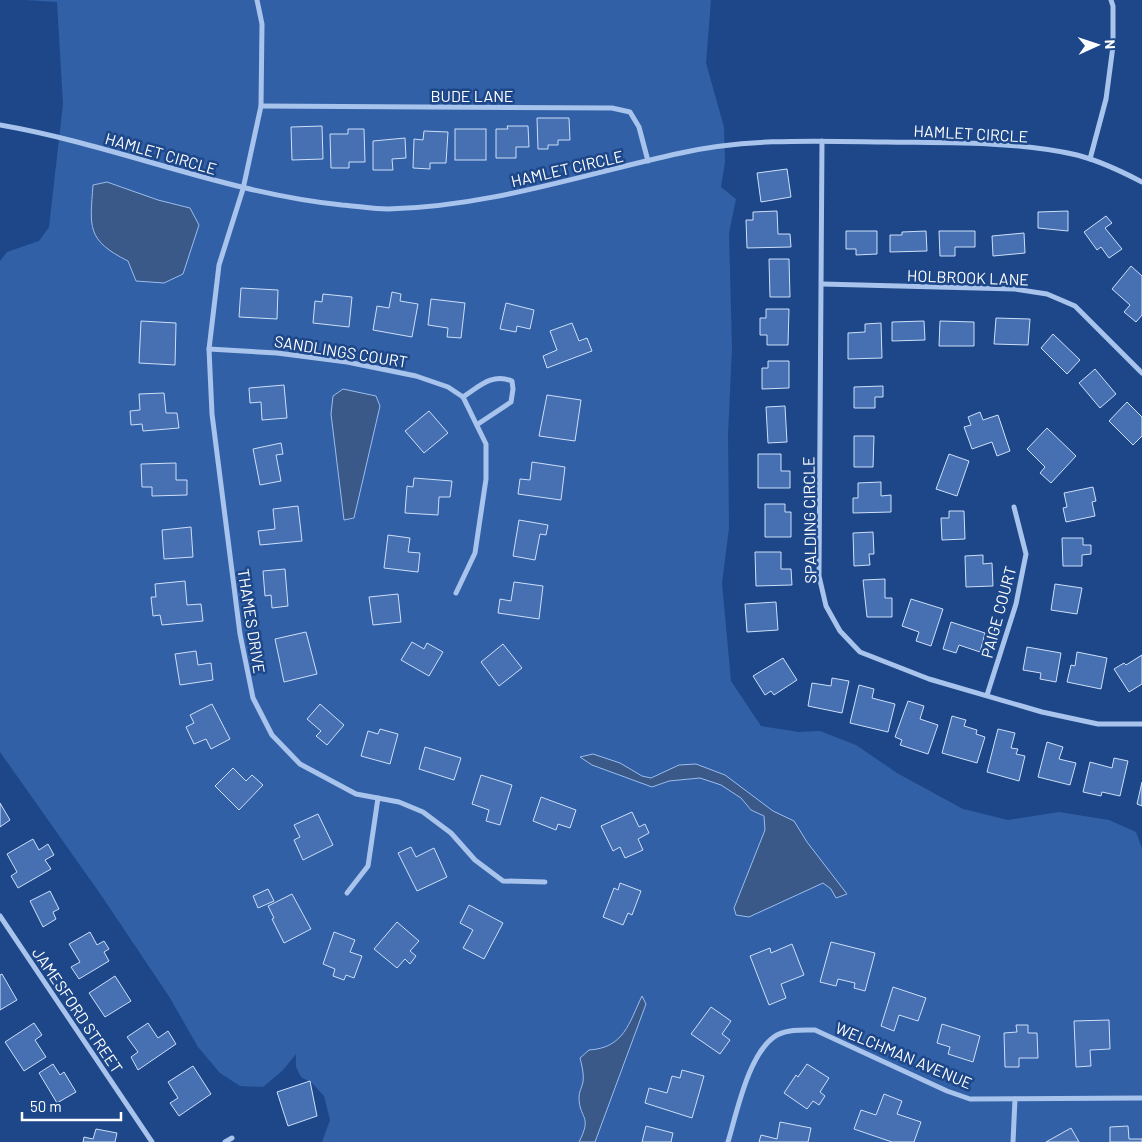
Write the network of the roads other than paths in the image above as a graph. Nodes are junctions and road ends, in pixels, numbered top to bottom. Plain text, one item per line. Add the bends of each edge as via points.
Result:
1 (258, 0) edge
2 (1111, 0) edge
3 (261, 106) junction
4 (0, 125) edge
5 (822, 142) junction
6 (1090, 159) junction
7 (648, 161) junction
8 (1142, 182) edge
9 (243, 189) junction
10 (822, 284) junction
11 (210, 349) junction
12 (1142, 373) edge
13 (463, 397) junction
14 (478, 424) junction
15 (1014, 507) dead end
16 (456, 593) dead end
17 (987, 695) junction
18 (1142, 724) edge
19 (378, 798) junction
20 (545, 882) dead end
21 (347, 893) dead end
22 (0, 916) edge
23 (1142, 1098) edge
24 (1015, 1099) junction
25 (232, 1138) dead end
26 (152, 1142) edge
27 (224, 1142) edge
28 (728, 1142) edge
29 (1013, 1142) edge

1 - 3 street, THAMES DRIVE via 262,24
2 - 6 street via 1111,64 1106,99
3 - 7 street, BUDE LANE via 612,108 630,112 640,127
3 - 9 street, THAMES DRIVE
4 - 9 street, HAMLET CIRCLE via 70,140
5 - 6 street, HAMLET CIRCLE via 1025,147
5 - 7 street, HAMLET CIRCLE via 768,141 683,152
5 - 10 street, SPALDING CIRCLE
6 - 8 street, HAMLET CIRCLE
7 - 9 street, HAMLET CIRCLE via 562,184 439,206 385,209 310,202
9 - 11 street, THAMES DRIVE via 219,265
10 - 12 street, HOLBROOK LANE via 1015,289 1047,294 1075,306
10 - 17 street, SPALDING CIRCLE via 820,576 826,606 840,631 860,652 929,679
11 - 13 street, SANDLINGS COURT via 348,362 416,376 448,387
11 - 19 street, THAMES DRIVE via 212,414 240,634 253,698 272,735 300,764 356,794
13 - 14 street
13 - 14 street via 492,378 512,381 511,402
14 - 16 street via 486,444 486,479 474,553
15 - 17 street, PAIGE COURT via 1026,554 1016,604
17 - 18 street, SPALDING CIRCLE via 1042,712 1098,724
19 - 20 street, THAMES DRIVE via 423,812 451,832 475,860 503,881
19 - 21 street via 368,866
22 - 26 street, JAMESFORD STREET
23 - 24 street, WELCHMAN AVENUE
24 - 28 street, WELCHMAN AVENUE via 970,1099 815,1030 795,1030 777,1035 763,1047 751,1070
24 - 29 street
25 - 27 street

